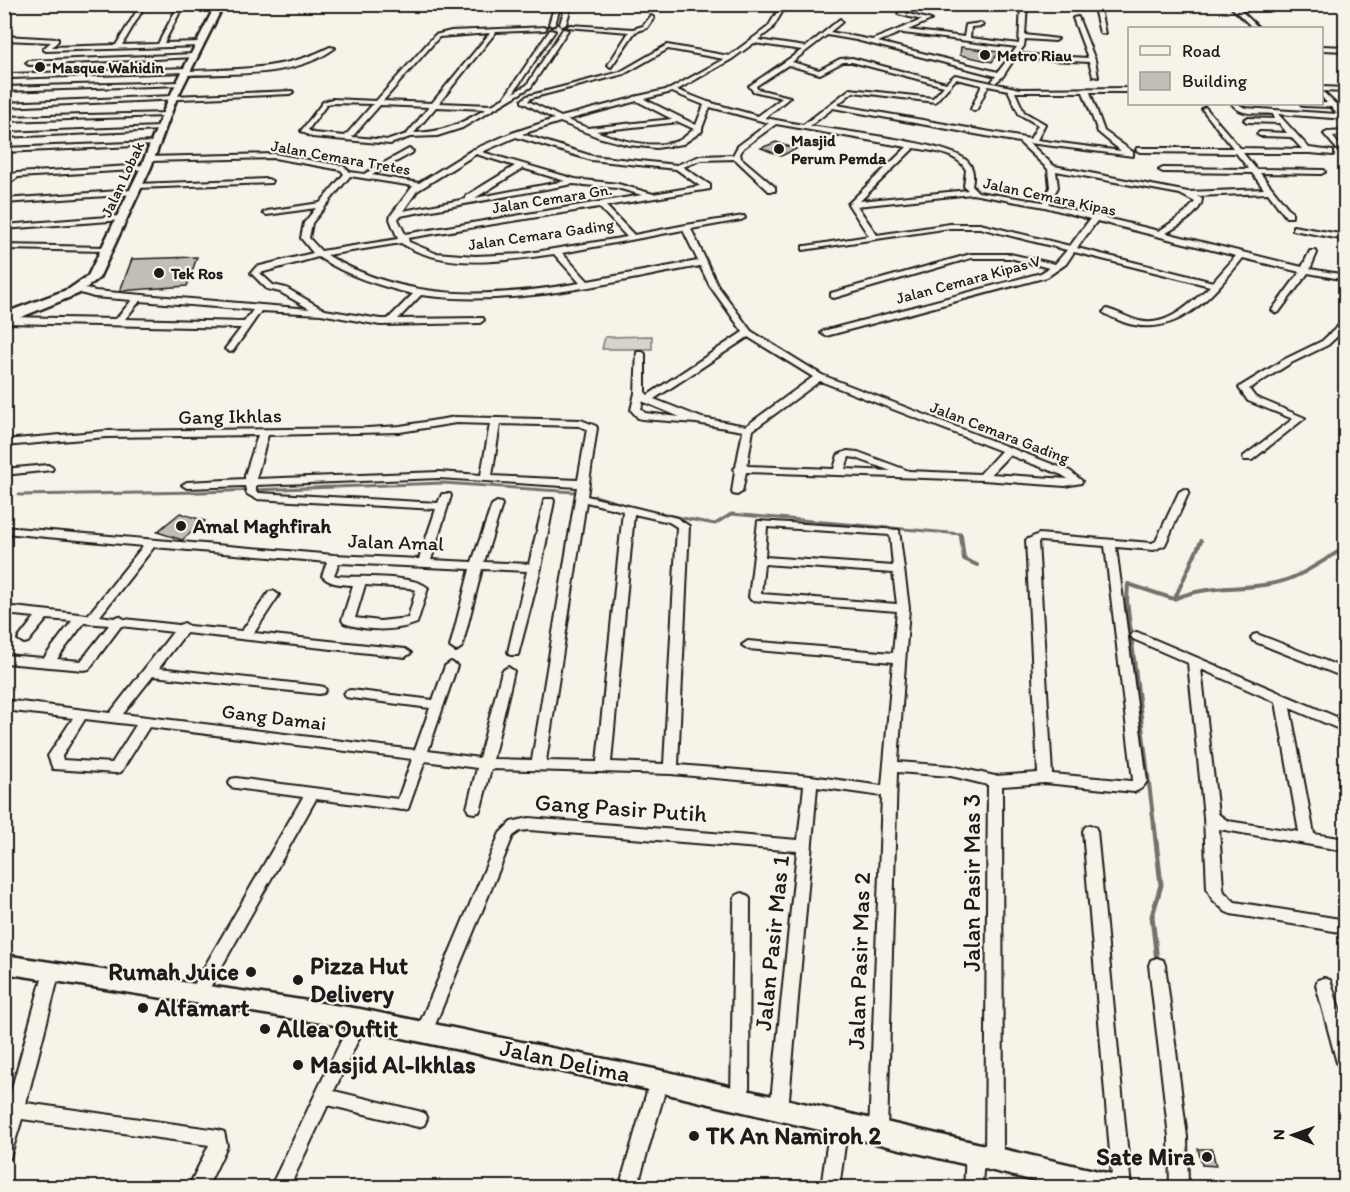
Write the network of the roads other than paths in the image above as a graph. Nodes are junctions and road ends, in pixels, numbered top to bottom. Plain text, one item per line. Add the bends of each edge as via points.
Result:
1 (144, 4) edge
2 (182, 4) edge
3 (220, 4) edge
4 (558, 4) edge
5 (568, 4) edge
6 (785, 4) edge
7 (913, 4) edge
8 (1024, 4) edge
9 (1096, 4) edge
10 (1230, 4) edge
11 (1342, 4) edge
12 (1346, 8) edge
13 (651, 18) dead end
14 (1076, 18) dead end
15 (840, 21) dead end
16 (981, 25) dead end
17 (549, 27) junction
18 (566, 27) junction
19 (1255, 27) edge
20 (495, 30) junction
21 (633, 31) junction
22 (903, 31) junction
23 (825, 33) junction
24 (1103, 33) dead end
25 (1023, 37) junction
26 (4, 38) edge
27 (967, 39) junction
28 (1054, 39) dead end
29 (752, 41) junction
30 (873, 42) junction
31 (200, 44) junction
32 (160, 45) junction
33 (1021, 46) junction
34 (118, 47) junction
35 (332, 48) dead end
36 (1323, 48) edge
37 (46, 49) junction
38 (807, 49) junction
39 (1346, 49) edge
40 (194, 56) junction
41 (1015, 56) junction
42 (730, 58) junction
43 (1092, 60) junction
44 (786, 62) junction
45 (28, 63) junction
46 (611, 64) dead end
47 (187, 71) junction
48 (1001, 75) junction
49 (11, 76) junction
50 (1096, 76) dead end
51 (4, 81) edge
52 (181, 84) junction
53 (989, 84) junction
54 (947, 85) junction
55 (4, 89) edge
56 (1323, 89) edge
57 (672, 90) junction
58 (1011, 90) junction
59 (1128, 90) edge
60 (1346, 90) edge
61 (795, 91) dead end
62 (1086, 91) junction
63 (290, 92) dead end
64 (1323, 95) edge
65 (786, 97) junction
66 (506, 98) junction
67 (636, 98) junction
68 (172, 99) junction
69 (379, 102) junction
70 (58, 103) junction
71 (4, 105) edge
72 (434, 105) junction
73 (1236, 105) edge
74 (1323, 105) edge
75 (1331, 105) junction
76 (707, 106) junction
77 (831, 106) junction
78 (492, 107) junction
79 (974, 109) dead end
80 (1205, 109) dead end
81 (166, 114) junction
82 (48, 117) junction
83 (1345, 117) edge
84 (760, 118) junction
85 (4, 119) edge
86 (558, 119) junction
87 (679, 120) junction
88 (1247, 120) dead end
89 (776, 122) junction
90 (805, 127) junction
91 (160, 129) junction
92 (585, 130) junction
93 (700, 130) junction
94 (1346, 133) edge
95 (34, 134) junction
96 (514, 134) junction
97 (1260, 134) dead end
98 (4, 135) edge
99 (409, 135) junction
100 (1293, 135) junction
101 (347, 138) junction
102 (1020, 140) junction
103 (1033, 141) junction
104 (155, 144) junction
105 (912, 146) junction
106 (24, 149) junction
107 (4, 150) edge
108 (1140, 150) dead end
109 (409, 151) dead end
110 (1239, 151) junction
111 (1308, 151) junction
112 (475, 152) junction
113 (1330, 153) dead end
114 (1344, 155) edge
115 (736, 156) junction
116 (148, 163) junction
117 (519, 167) junction
118 (678, 167) junction
119 (1052, 168) junction
120 (1163, 170) dead end
121 (1255, 171) junction
122 (1320, 172) dead end
123 (348, 174) junction
124 (8, 177) edge
125 (364, 177) junction
126 (268, 181) dead end
127 (574, 181) junction
128 (4, 185) edge
129 (420, 185) junction
130 (135, 189) junction
131 (772, 189) dead end
132 (972, 192) junction
133 (1272, 193) junction
134 (1189, 194) junction
135 (1226, 194) junction
136 (657, 197) junction
137 (1198, 199) junction
138 (4, 201) edge
139 (463, 202) junction
140 (852, 204) junction
141 (321, 205) junction
142 (602, 206) junction
143 (1045, 206) junction
144 (267, 213) dead end
145 (395, 214) junction
146 (1289, 215) dead end
147 (120, 218) junction
148 (741, 218) dead end
149 (1095, 218) junction
150 (4, 227) edge
151 (686, 227) junction
152 (1296, 228) dead end
153 (1160, 234) junction
154 (631, 237) junction
155 (874, 237) junction
156 (1346, 238) edge
157 (403, 239) junction
158 (4, 247) edge
159 (806, 248) dead end
160 (105, 249) junction
161 (1072, 249) junction
162 (556, 251) junction
163 (1313, 253) dead end
164 (319, 254) junction
165 (1241, 255) junction
166 (703, 263) junction
167 (1057, 267) junction
168 (1305, 271) junction
169 (1346, 278) edge
170 (585, 283) junction
171 (1217, 285) junction
172 (77, 289) junction
173 (418, 294) junction
174 (834, 295) dead end
175 (138, 298) junction
176 (259, 308) junction
177 (1276, 310) dead end
178 (322, 312) junction
179 (1107, 312) dead end
180 (5, 320) edge
181 (480, 320) dead end
182 (118, 322) junction
183 (390, 322) junction
184 (246, 325) junction
185 (1344, 328) edge
186 (748, 333) junction
187 (826, 333) dead end
188 (230, 349) dead end
189 (640, 354) dead end
190 (819, 377) junction
191 (644, 396) junction
192 (496, 420) junction
193 (700, 421) junction
194 (748, 429) junction
195 (264, 433) junction
196 (4, 443) edge
197 (1008, 450) junction
198 (1248, 458) dead end
199 (48, 468) dead end
200 (739, 469) junction
201 (4, 472) edge
202 (839, 473) junction
203 (912, 476) junction
204 (983, 477) junction
205 (486, 479) junction
206 (187, 485) dead end
207 (250, 486) junction
208 (583, 491) junction
209 (736, 492) dead end
210 (1184, 492) dead end
211 (549, 501) dead end
212 (497, 505) dead end
213 (628, 510) junction
214 (4, 530) edge
215 (152, 542) junction
216 (1110, 543) junction
217 (334, 559) junction
218 (759, 560) junction
219 (424, 563) junction
220 (477, 564) junction
221 (535, 568) junction
222 (899, 570) junction
223 (360, 582) junction
224 (273, 595) dead end
225 (903, 608) junction
226 (4, 610) edge
227 (45, 614) junction
228 (87, 617) junction
229 (119, 620) junction
230 (184, 627) junction
231 (246, 635) junction
232 (1137, 636) dead end
233 (1257, 638) dead end
234 (24, 639) dead end
235 (748, 645) dead end
236 (456, 647) dead end
237 (405, 652) dead end
238 (514, 652) dead end
239 (899, 658) junction
240 (4, 659) edge
241 (1194, 662) junction
242 (47, 663) junction
243 (451, 666) dead end
244 (150, 671) junction
245 (508, 671) dead end
246 (1346, 674) edge
247 (319, 690) dead end
248 (351, 694) dead end
249 (1282, 699) junction
250 (4, 705) edge
251 (438, 705) junction
252 (82, 714) junction
253 (114, 717) junction
254 (145, 722) junction
255 (1346, 727) edge
256 (422, 755) junction
257 (484, 764) junction
258 (538, 765) junction
259 (604, 765) junction
260 (892, 768) junction
261 (671, 769) junction
262 (1045, 778) junction
263 (811, 781) junction
264 (994, 781) junction
265 (236, 783) dead end
266 (888, 792) junction
267 (310, 795) junction
268 (474, 808) dead end
269 (1211, 817) junction
270 (1090, 831) dead end
271 (1308, 839) junction
272 (1346, 845) edge
273 (806, 846) junction
274 (742, 899) dead end
275 (1346, 927) edge
276 (4, 964) edge
277 (1157, 965) dead end
278 (52, 971) junction
279 (1324, 985) dead end
280 (197, 994) junction
281 (360, 1018) junction
282 (424, 1032) junction
283 (1346, 1063) edge
284 (659, 1081) junction
285 (323, 1096) junction
286 (740, 1100) junction
287 (16, 1110) junction
288 (779, 1110) junction
289 (418, 1119) dead end
290 (839, 1124) junction
291 (878, 1132) junction
292 (4, 1152) edge
293 (985, 1156) junction
294 (1069, 1181) edge
295 (197, 1188) edge
296 (279, 1188) edge
297 (628, 1188) edge
298 (830, 1188) edge
299 (973, 1188) edge
300 (1121, 1188) edge
301 (1179, 1188) edge

1 - 34 street
2 - 32 street
3 - 31 main road, Jalan Lobak
4 - 17 street
5 - 18 street
6 - 29 street via 778,18
7 - 22 street via 901,14 928,19
8 - 25 street
9 - 24 street
10 - 19 street
11 - 12 street
13 - 21 street via 645,27
14 - 43 street
15 - 23 street
16 - 27 street via 968,26
17 - 18 street
17 - 20 street
17 - 66 street
18 - 21 street
18 - 66 street via 531,85
20 - 69 street via 437,36
20 - 72 street
21 - 46 street
22 - 27 street
22 - 30 street
23 - 30 street
23 - 38 street
25 - 28 street
25 - 33 street
26 - 37 street via 55,39
27 - 33 street via 977,44
29 - 38 street
29 - 42 street
30 - 48 street
31 - 32 street
31 - 40 main road, Jalan Lobak
32 - 34 street
33 - 41 street
34 - 37 street
35 - 47 street via 295,65
36 - 39 street
37 - 45 street
38 - 44 street
40 - 45 street
40 - 47 main road, Jalan Lobak
41 - 43 street
41 - 48 street
42 - 57 street
42 - 86 street via 667,47 622,73 524,101
43 - 50 street
44 - 54 street via 820,72 842,60 852,60
44 - 65 street via 752,86
45 - 49 street
47 - 49 street
47 - 52 main road, Jalan Lobak
48 - 53 street
49 - 51 street
52 - 55 street
52 - 68 main road, Jalan Lobak
53 - 54 street via 955,77
53 - 58 street
53 - 79 street
54 - 77 street via 935,100 854,90
56 - 60 street
57 - 67 street
57 - 76 street, Jalan Cemara Kipas
58 - 62 street
58 - 103 street via 1021,113 1035,118 1042,127
59 - 62 street
61 - 65 street
62 - 103 street via 1100,130 1130,154
63 - 68 street
64 - 75 street
65 - 84 street
66 - 78 street
67 - 86 street
67 - 87 street
68 - 70 street
68 - 81 main road, Jalan Lobak
69 - 72 street
69 - 101 street
69 - 101 street via 328,102 304,131
70 - 71 street
70 - 82 street
72 - 78 street
72 - 99 street
73 - 83 street via 1242,110
74 - 75 street
75 - 83 street
76 - 84 street, Jalan Cemara Kipas
76 - 93 street
77 - 90 street
77 - 102 street
78 - 99 street via 448,131
80 - 110 street
81 - 82 street
81 - 91 main road, Jalan Lobak
82 - 85 street
82 - 95 street
84 - 89 street, Jalan Cemara Kipas
86 - 92 street
86 - 96 street
87 - 92 street
87 - 93 street
88 - 100 street via 1277,118
89 - 90 street, Jalan Cemara Kipas
89 - 115 street via 740,147
90 - 105 street, Jalan Cemara Kipas
91 - 95 street
91 - 104 main road, Jalan Lobak
92 - 93 street via 615,140 653,145 680,142
94 - 114 street via 1327,134
95 - 98 street
95 - 106 street
96 - 112 street
96 - 118 street via 591,158
97 - 100 street
99 - 101 street via 390,142
100 - 111 street
102 - 103 street
102 - 119 street
104 - 106 street
104 - 116 main road, Jalan Lobak
105 - 132 street, Jalan Cemara Kipas via 951,154 966,162 971,170 968,186
105 - 140 street
106 - 107 street
108 - 110 street
109 - 125 street
110 - 111 street
110 - 121 street
111 - 113 street
112 - 117 street
112 - 129 street
115 - 118 street via 700,158
115 - 131 street
116 - 123 street, Jalan Cemara Tretes via 274,156 339,167
116 - 124 street, Jalan Cemara Tretes
116 - 130 main road, Jalan Lobak
117 - 127 street
117 - 139 street
118 - 136 street, Jalan Cemara Gn. via 708,188
119 - 134 street
119 - 143 street via 1054,187
120 - 121 street
121 - 122 street
121 - 133 street
123 - 125 street, Jalan Cemara Tretes
123 - 141 street
124 - 128 street
125 - 129 street, Jalan Cemara Tretes
126 - 130 street
127 - 136 street via 618,186
127 - 139 street
129 - 145 street via 408,194
130 - 138 street
130 - 147 main road, Jalan Lobak
132 - 140 street
132 - 143 street, Jalan Cemara Kipas
133 - 135 street
133 - 146 street
134 - 135 street
134 - 137 street
135 - 137 street
136 - 142 street, Jalan Cemara Gn.
137 - 153 street via 1193,210
139 - 145 street
140 - 155 street
141 - 144 street
141 - 164 street via 305,231 309,244
142 - 154 street
142 - 157 street, Jalan Cemara Gn.
143 - 149 street, Jalan Cemara Kipas
145 - 157 street via 395,227
147 - 150 street
147 - 160 main road, Jalan Lobak
148 - 151 street
149 - 153 street, Jalan Cemara Kipas
149 - 161 street, Jalan Cemara Kipas V
151 - 154 street, Jalan Cemara Gading
151 - 166 street, Jalan Cemara Gading
152 - 156 street
153 - 165 street, Jalan Cemara Kipas
154 - 162 street, Jalan Cemara Gading
155 - 159 street
155 - 161 street via 950,226 980,226
157 - 162 street, Jalan Cemara Gading via 423,252 454,259 493,259
157 - 164 street, Jalan Cemara Gn.
158 - 160 street
160 - 172 main road, Jalan Lobak via 93,278
161 - 167 street, Jalan Cemara Kipas V
161 - 171 street
162 - 170 street
163 - 168 street
164 - 173 street via 374,284
164 - 178 street, Jalan Cemara Gn. via 255,273 270,287
165 - 168 street, Jalan Cemara Kipas
165 - 171 street
166 - 170 street
166 - 186 street, Jalan Cemara Gading via 718,292
167 - 174 street via 1018,257 971,256
167 - 187 street, Jalan Cemara Kipas V via 1036,278
168 - 169 street, Jalan Cemara Kipas
168 - 177 street
170 - 173 street via 493,296
171 - 179 street via 1191,308 1155,325
172 - 175 street
172 - 180 main road, Jalan Lobak via 28,306
173 - 183 street
175 - 176 street
175 - 182 street
176 - 178 street
176 - 184 street
178 - 183 street
180 - 182 street
181 - 183 street
182 - 184 street
184 - 188 street
185 - 198 street via 1325,343 1244,388 1251,399 1300,418
186 - 190 street, Jalan Cemara Gading
186 - 191 street
189 - 191 street
190 - 194 street
190 - 197 street, Jalan Cemara Gading
191 - 193 street
191 - 193 street via 636,410 642,416
192 - 195 street, Gang Ikhlas via 456,420 400,429
192 - 205 street
192 - 208 street, Gang Ikhlas via 581,423 592,428
193 - 194 street
194 - 200 street
195 - 196 street, Gang Ikhlas via 106,434
195 - 207 street
197 - 204 street
197 - 204 street, Jalan Cemara Gading via 1077,481
199 - 201 street
200 - 202 street
200 - 209 street
202 - 203 street
202 - 203 street via 842,457 852,454
203 - 204 street
205 - 207 street via 439,475
205 - 208 street
206 - 207 street
207 - 219 street via 262,496 444,501
208 - 213 street
208 - 258 street
210 - 216 street via 1161,543 1147,547
211 - 221 street
212 - 220 street
213 - 259 street
213 - 261 street via 680,522 683,526
214 - 215 street, Jalan Amal
215 - 217 street, Jalan Amal
215 - 228 street
216 - 262 street via 1039,537 1031,541
216 - 262 street, Jalan Pasir Mas 3 via 1140,781 1134,787
217 - 219 street, Jalan Amal
217 - 223 street via 329,578
218 - 222 street
218 - 222 street, Jalan Pasir Mas 2 via 762,523 896,532
218 - 225 street via 755,597
219 - 220 street, Jalan Amal
220 - 221 street, Jalan Amal
220 - 236 street
221 - 238 street
222 - 225 street, Jalan Pasir Mas 2
223 - 223 street via 422,588 413,620 402,624 348,620
224 - 231 street
225 - 239 street, Jalan Pasir Mas 2
226 - 227 street
227 - 228 street
227 - 234 street
228 - 229 street
228 - 242 street
229 - 230 street
229 - 242 street via 84,666
230 - 231 street
230 - 244 street
231 - 237 street
232 - 241 street
233 - 246 street
235 - 239 street
239 - 260 street, Jalan Pasir Mas 2
240 - 242 street
241 - 249 street
241 - 269 street
243 - 251 street
244 - 247 street
244 - 253 street
245 - 257 street
248 - 251 street
249 - 255 street
249 - 271 street
250 - 252 street, Gang Damai
251 - 256 street
252 - 253 street, Gang Damai
252 - 254 street via 55,756 58,765 116,768
253 - 254 street, Gang Damai
254 - 256 street, Gang Damai
256 - 257 street, Gang Damai
256 - 267 street via 402,805
257 - 258 street, Gang Damai
257 - 268 street
258 - 259 street, Gang Damai
259 - 261 street, Gang Damai
260 - 264 street via 951,771
260 - 266 street, Jalan Pasir Mas 2
261 - 263 street, Gang Damai
262 - 264 street, Jalan Pasir Mas 3
263 - 266 street, Gang Damai
263 - 273 street, Jalan Pasir Mas 1
264 - 293 street, Jalan Pasir Mas 3
265 - 267 street
266 - 291 street, Jalan Pasir Mas 2
267 - 280 street
269 - 271 street via 1225,826
269 - 275 street via 1215,888 1223,903 1231,908
270 - 300 street
271 - 272 street
273 - 282 street, Gang Pasir Putih via 516,826 507,833
273 - 288 street, Jalan Pasir Mas 1
274 - 286 street
276 - 278 main road, Jalan Delima
277 - 301 street via 1178,1137
278 - 280 main road, Jalan Delima
278 - 287 street
279 - 283 street
280 - 281 main road, Jalan Delima
281 - 282 main road, Jalan Delima
281 - 285 street
282 - 284 main road, Jalan Delima
284 - 286 main road, Jalan Delima
284 - 297 street
285 - 289 street
285 - 296 street
286 - 288 main road, Jalan Delima
287 - 292 street
287 - 295 street via 216,1137 218,1146
288 - 290 main road, Jalan Delima
290 - 291 main road, Jalan Delima
290 - 298 street
291 - 293 main road, Jalan Delima
293 - 294 main road, Jalan Delima
293 - 299 street, Jalan Pasir Mas 3
294 - 300 main road, Jalan Delima

